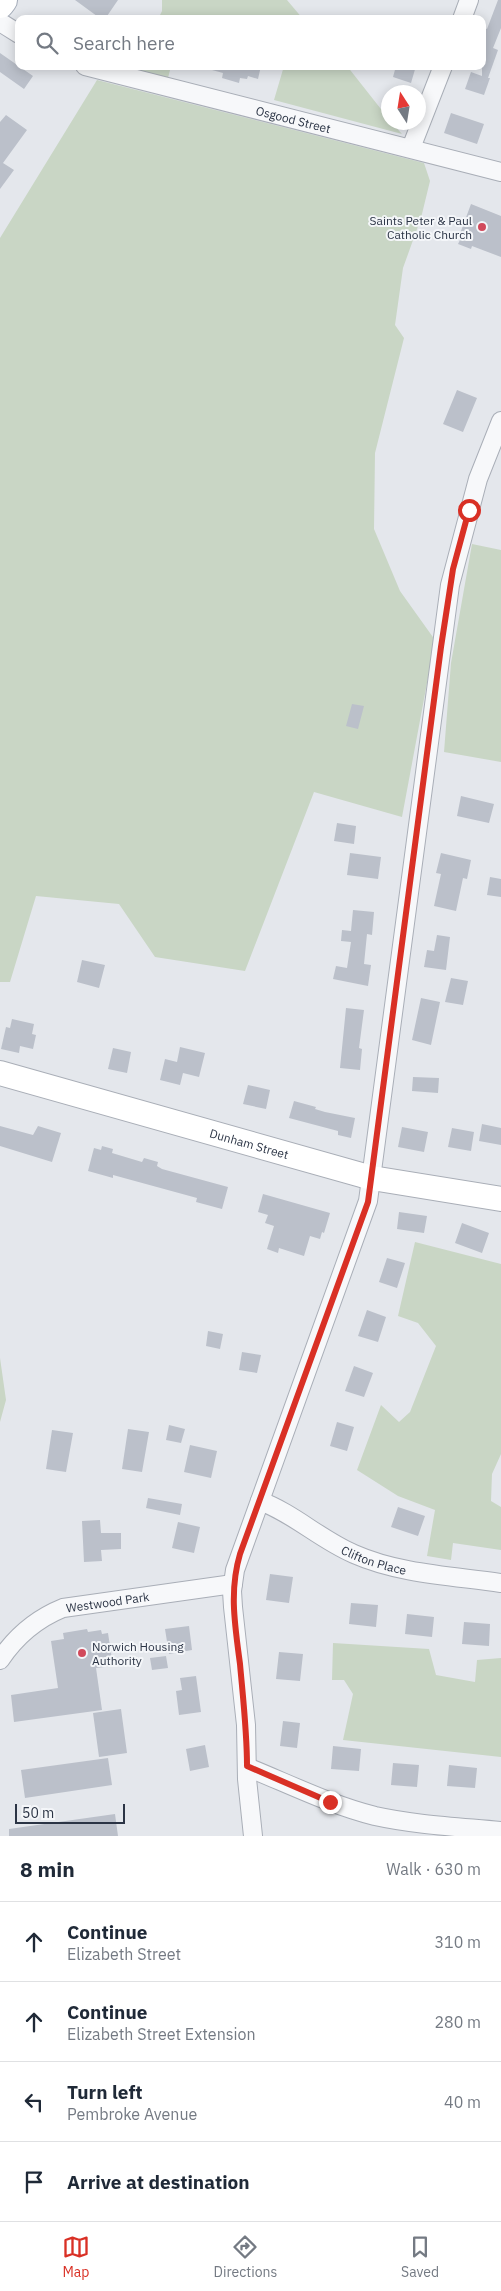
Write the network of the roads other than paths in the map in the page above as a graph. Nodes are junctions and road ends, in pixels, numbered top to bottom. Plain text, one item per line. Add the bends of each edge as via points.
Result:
1 (3, 0) edge
2 (469, 0) edge
3 (0, 4) edge
4 (463, 15) edge
5 (0, 22) edge
6 (15, 31) edge
7 (101, 70) edge
8 (441, 70) edge
9 (411, 148) junction
10 (501, 172) edge
11 (501, 421) edge
12 (0, 1072) edge
13 (372, 1178) junction
14 (501, 1198) edge
15 (260, 1501) junction
16 (501, 1583) edge
17 (233, 1584) junction
18 (0, 1660) edge
19 (247, 1766) junction
20 (501, 1831) edge
21 (253, 1836) edge

1 - 3 main road
2 - 4 street
5 - 6 street
7 - 9 street, Osgood Street
8 - 9 street
9 - 10 street, Osgood Street
11 - 13 street via 478,479 450,585
12 - 13 street, Dunham Street
13 - 14 street, Dunham Street
13 - 15 street via 365,1212
15 - 16 street, Clifton Place via 358,1556 412,1570
15 - 17 street via 240,1554
17 - 18 street, Westwood Park via 63,1608 20,1634
17 - 19 street
19 - 20 street via 330,1802 376,1816
19 - 21 street

